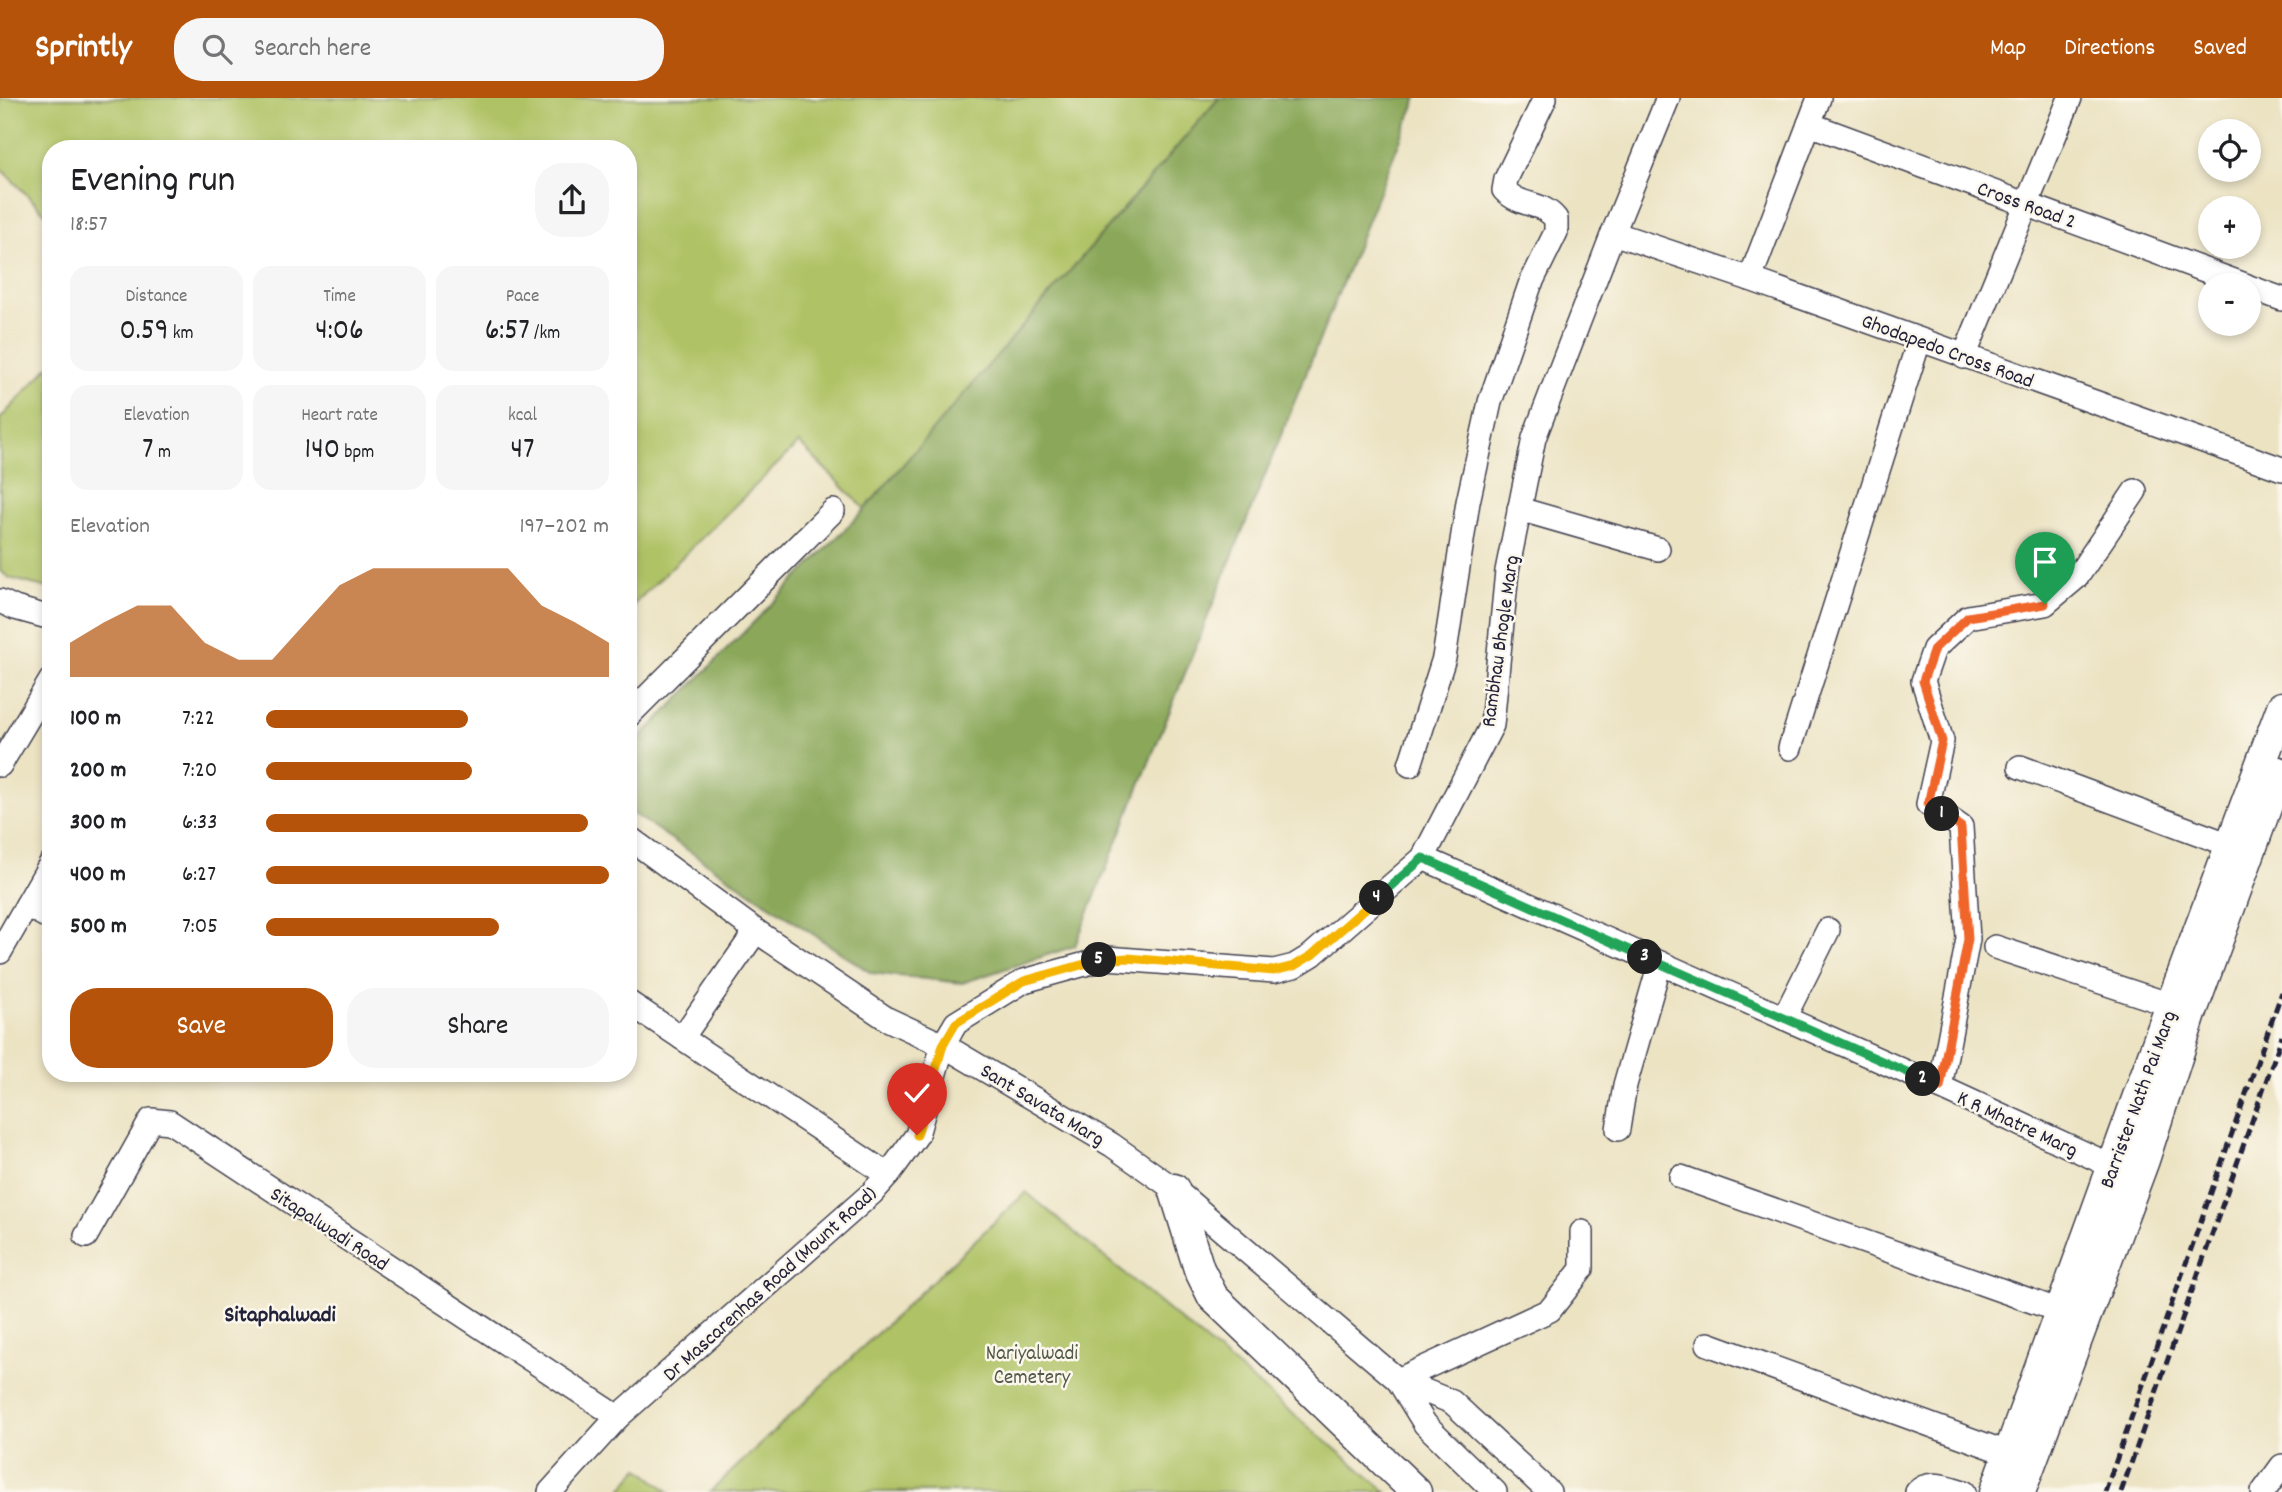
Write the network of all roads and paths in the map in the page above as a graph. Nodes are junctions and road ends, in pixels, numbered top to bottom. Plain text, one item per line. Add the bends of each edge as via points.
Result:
1 (1545, 98) edge
2 (1668, 98) edge
3 (1819, 98) edge
4 (2070, 98) edge
5 (1809, 124) junction
6 (2026, 204) junction
7 (1613, 233) junction
8 (2212, 273) edge
9 (1749, 279) junction
10 (2261, 291) edge
11 (2282, 299) edge
12 (1919, 341) junction
13 (1965, 357) junction
14 (2282, 469) edge
15 (2135, 491) dead end
16 (1519, 509) junction
17 (833, 511) dead end
18 (1658, 549) dead end
19 (0, 601) edge
20 (42, 616) edge
21 (42, 695) edge
22 (637, 707) edge
23 (2282, 707) edge
24 (1790, 748) dead end
25 (0, 765) edge
26 (1410, 765) dead end
27 (2282, 765) edge
28 (2020, 767) dead end
29 (637, 844) edge
30 (2230, 845) junction
31 (1423, 858) junction
32 (42, 879) edge
33 (27, 905) junction
34 (42, 914) edge
35 (1828, 930) dead end
36 (756, 932) junction
37 (1995, 947) dead end
38 (0, 952) edge
39 (1660, 963) junction
40 (2171, 1005) junction
41 (637, 1008) edge
42 (1784, 1018) junction
43 (682, 1038) junction
44 (943, 1045) junction
45 (1940, 1087) junction
46 (1618, 1129) dead end
47 (2114, 1167) junction
48 (888, 1175) junction
49 (1681, 1177) dead end
50 (1174, 1189) junction
51 (1582, 1232) dead end
52 (86, 1236) dead end
53 (2060, 1311) junction
54 (1708, 1343) dead end
55 (1398, 1380) junction
56 (618, 1417) junction
57 (2019, 1457) junction
58 (2282, 1466) edge
59 (550, 1492) edge
60 (1416, 1492) edge
61 (1495, 1492) edge
62 (1549, 1492) edge
63 (1917, 1492) edge
64 (1964, 1492) edge
65 (1995, 1492) edge
66 (2020, 1492) edge
67 (2263, 1492) edge

1 - 26 street via 1504,190 1513,199 1550,211 1556,219 1556,232 1530,285 1490,402 1468,502 1444,659
2 - 7 street, Rambhau Bhogle Marg
3 - 5 street
4 - 6 street
5 - 6 street, Cross Road 2
5 - 9 street
6 - 8 street, Cross Road 2
6 - 13 street
7 - 9 street, Ghodapedo Cross Road
7 - 16 street, Rambhau Bhogle Marg via 1534,438
9 - 12 street, Ghodapedo Cross Road
10 - 11 street, Cross Road 2
12 - 13 street, Ghodapedo Cross Road
12 - 24 street
13 - 14 street, Ghodapedo Cross Road
15 - 45 street via 2077,577 2045,604 1968,617 1934,649 1923,681 1942,741 1928,804 1961,827 1968,939
16 - 18 street
16 - 31 street, Rambhau Bhogle Marg via 1507,571 1492,725
17 - 22 street
19 - 20 street
21 - 25 street
23 - 30 main road, Barrister Nath Pai Marg
27 - 57 main road, Barrister Nath Pai Marg via 2192,1012 2140,1173
28 - 30 street
29 - 36 street, Sant Savata Marg
30 - 40 main road, Barrister Nath Pai Marg
31 - 39 street, K R Mhatre Marg
31 - 44 street, Rambhau Bhogle Marg via 1294,966 1274,971 1107,958 1024,981 956,1023
32 - 33 street
33 - 34 street
33 - 38 street
35 - 42 street
36 - 43 street
36 - 44 street, Sant Savata Marg via 887,1019
37 - 40 street
39 - 42 street, K R Mhatre Marg
39 - 46 street via 1625,1085
40 - 47 main road, Barrister Nath Pai Marg
41 - 43 street
42 - 45 street, K R Mhatre Marg
43 - 48 street
44 - 48 street, Dr Mascarenhas Road (Mount Road) via 917,1135
44 - 50 street, Sant Savata Marg via 1112,1145
45 - 47 street, K R Mhatre Marg
47 - 53 main road, Barrister Nath Pai Marg
48 - 56 street, Dr Mascarenhas Road (Mount Road)
49 - 53 street
50 - 55 street, Sant Savata Marg
50 - 60 main road via 1199,1269 1213,1297
51 - 55 street via 1582,1269 1550,1310
52 - 56 street, Sitapalwadi Road via 151,1120 170,1122
53 - 57 main road, Barrister Nath Pai Marg
54 - 57 street
55 - 61 street, Sant Savata Marg via 1425,1424
55 - 62 street, Sant Savata Marg via 1452,1402
56 - 59 street, Dr Mascarenhas Road (Mount Road)
57 - 65 main road, Barrister Nath Pai Marg
57 - 66 main road, Barrister Nath Pai Marg
58 - 67 street
63 - 64 street via 1936,1485

